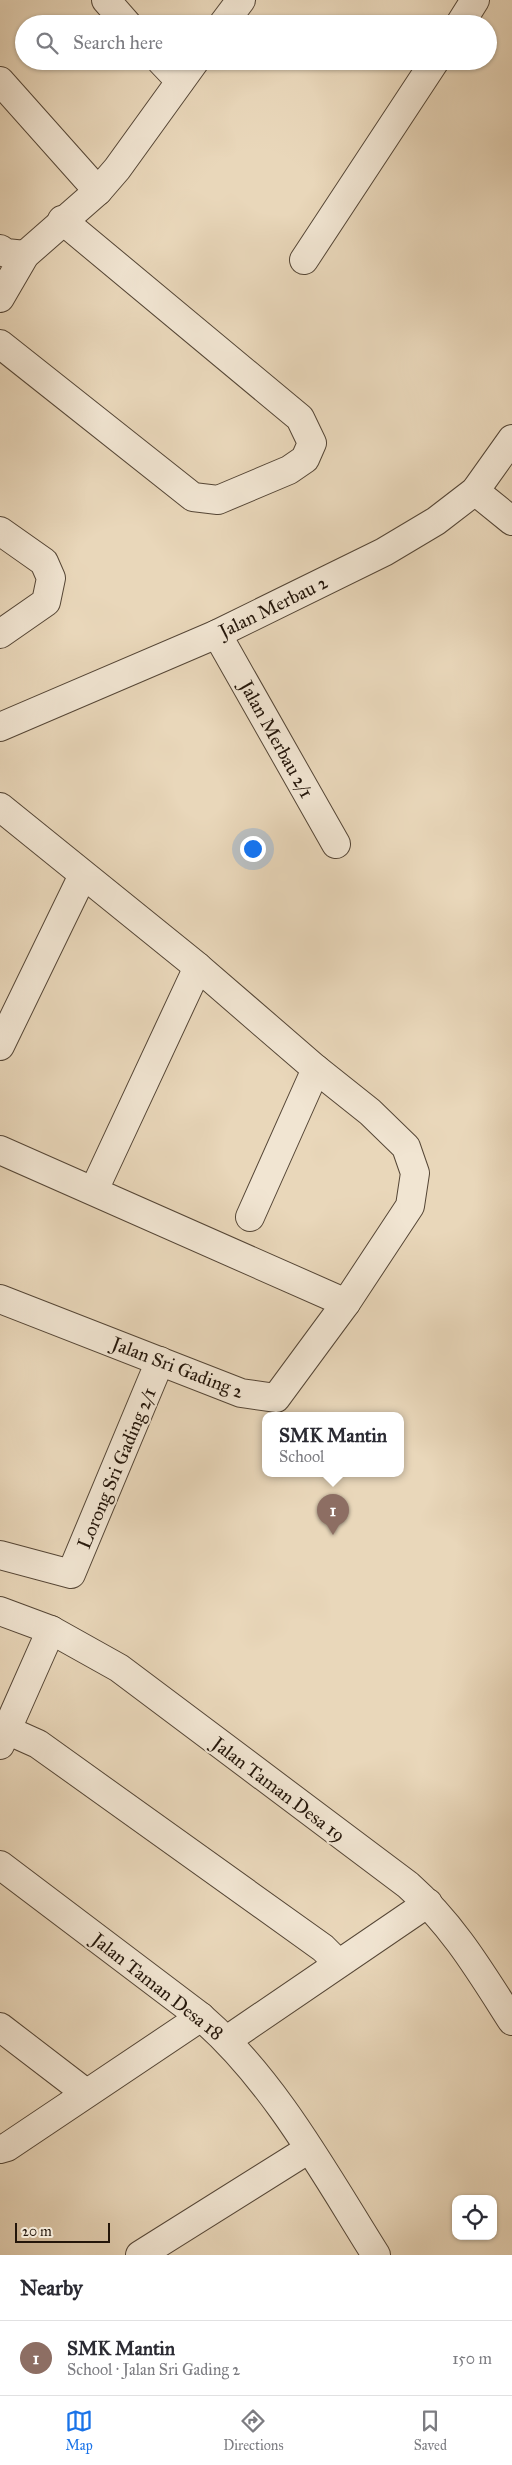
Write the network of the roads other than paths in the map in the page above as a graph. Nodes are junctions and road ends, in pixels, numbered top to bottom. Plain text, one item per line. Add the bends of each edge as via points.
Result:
1 (106, 0) edge
2 (241, 0) edge
3 (475, 0) edge
4 (119, 15) edge
5 (230, 15) edge
6 (466, 15) edge
7 (429, 70) edge
8 (188, 71) edge
9 (0, 81) edge
10 (98, 191) junction
11 (62, 220) junction
12 (13, 252) edge
13 (304, 260) dead end
14 (0, 298) edge
15 (0, 344) edge
16 (512, 439) edge
17 (475, 491) junction
18 (512, 521) edge
19 (0, 531) edge
20 (0, 634) edge
21 (218, 634) junction
22 (0, 727) edge
23 (0, 807) edge
24 (336, 844) dead end
25 (83, 875) junction
26 (198, 967) junction
27 (0, 1046) edge
28 (316, 1069) junction
29 (0, 1150) edge
30 (94, 1190) junction
31 (250, 1218) dead end
32 (0, 1299) edge
33 (346, 1303) junction
34 (160, 1361) junction
35 (0, 1555) edge
36 (0, 1611) edge
37 (50, 1630) junction
38 (2, 1734) edge
39 (0, 1865) edge
40 (428, 1903) junction
41 (338, 1963) junction
42 (201, 2018) junction
43 (512, 2021) edge
44 (0, 2027) edge
45 (227, 2040) junction
46 (86, 2093) junction
47 (0, 2149) edge
48 (310, 2149) junction
49 (140, 2255) edge
50 (376, 2255) edge

1 - 4 street
2 - 5 street
3 - 6 street
7 - 13 street
8 - 10 street via 118,169
9 - 10 street
10 - 11 street
11 - 12 street
11 - 15 street via 300,418 312,443 306,459 289,470 218,500 194,497
12 - 14 street
16 - 17 street, Jalan Merbau 2
17 - 18 street
17 - 21 street, Jalan Merbau 2 via 436,521 384,552
19 - 20 street via 44,562 51,578 46,602
21 - 22 street, Jalan Merbau 2
21 - 24 street, Jalan Merbau 2/1
23 - 25 street
25 - 26 street
25 - 27 street
26 - 28 street
26 - 30 street
28 - 31 street
28 - 33 street via 370,1112 406,1147 415,1173 410,1206
29 - 30 street
30 - 33 street
32 - 34 street, Jalan Sri Gading 2
33 - 34 street, Jalan Sri Gading 2 via 276,1398 242,1394
34 - 35 street, Lorong Sri Gading 2/1 via 71,1574
36 - 37 street, Jalan Taman Desa 19
37 - 38 street
37 - 40 street, Jalan Taman Desa 19 via 119,1668
38 - 41 street via 38,1744 323,1948
39 - 42 street, Jalan Taman Desa 18
40 - 41 street
40 - 43 street, Jalan Taman Desa 19 via 463,1943
41 - 45 street
42 - 45 street, Jalan Taman Desa 18
42 - 46 street
44 - 46 street
45 - 48 street, Jalan Taman Desa 18
46 - 47 street
48 - 49 street
48 - 50 street, Jalan Taman Desa 18

